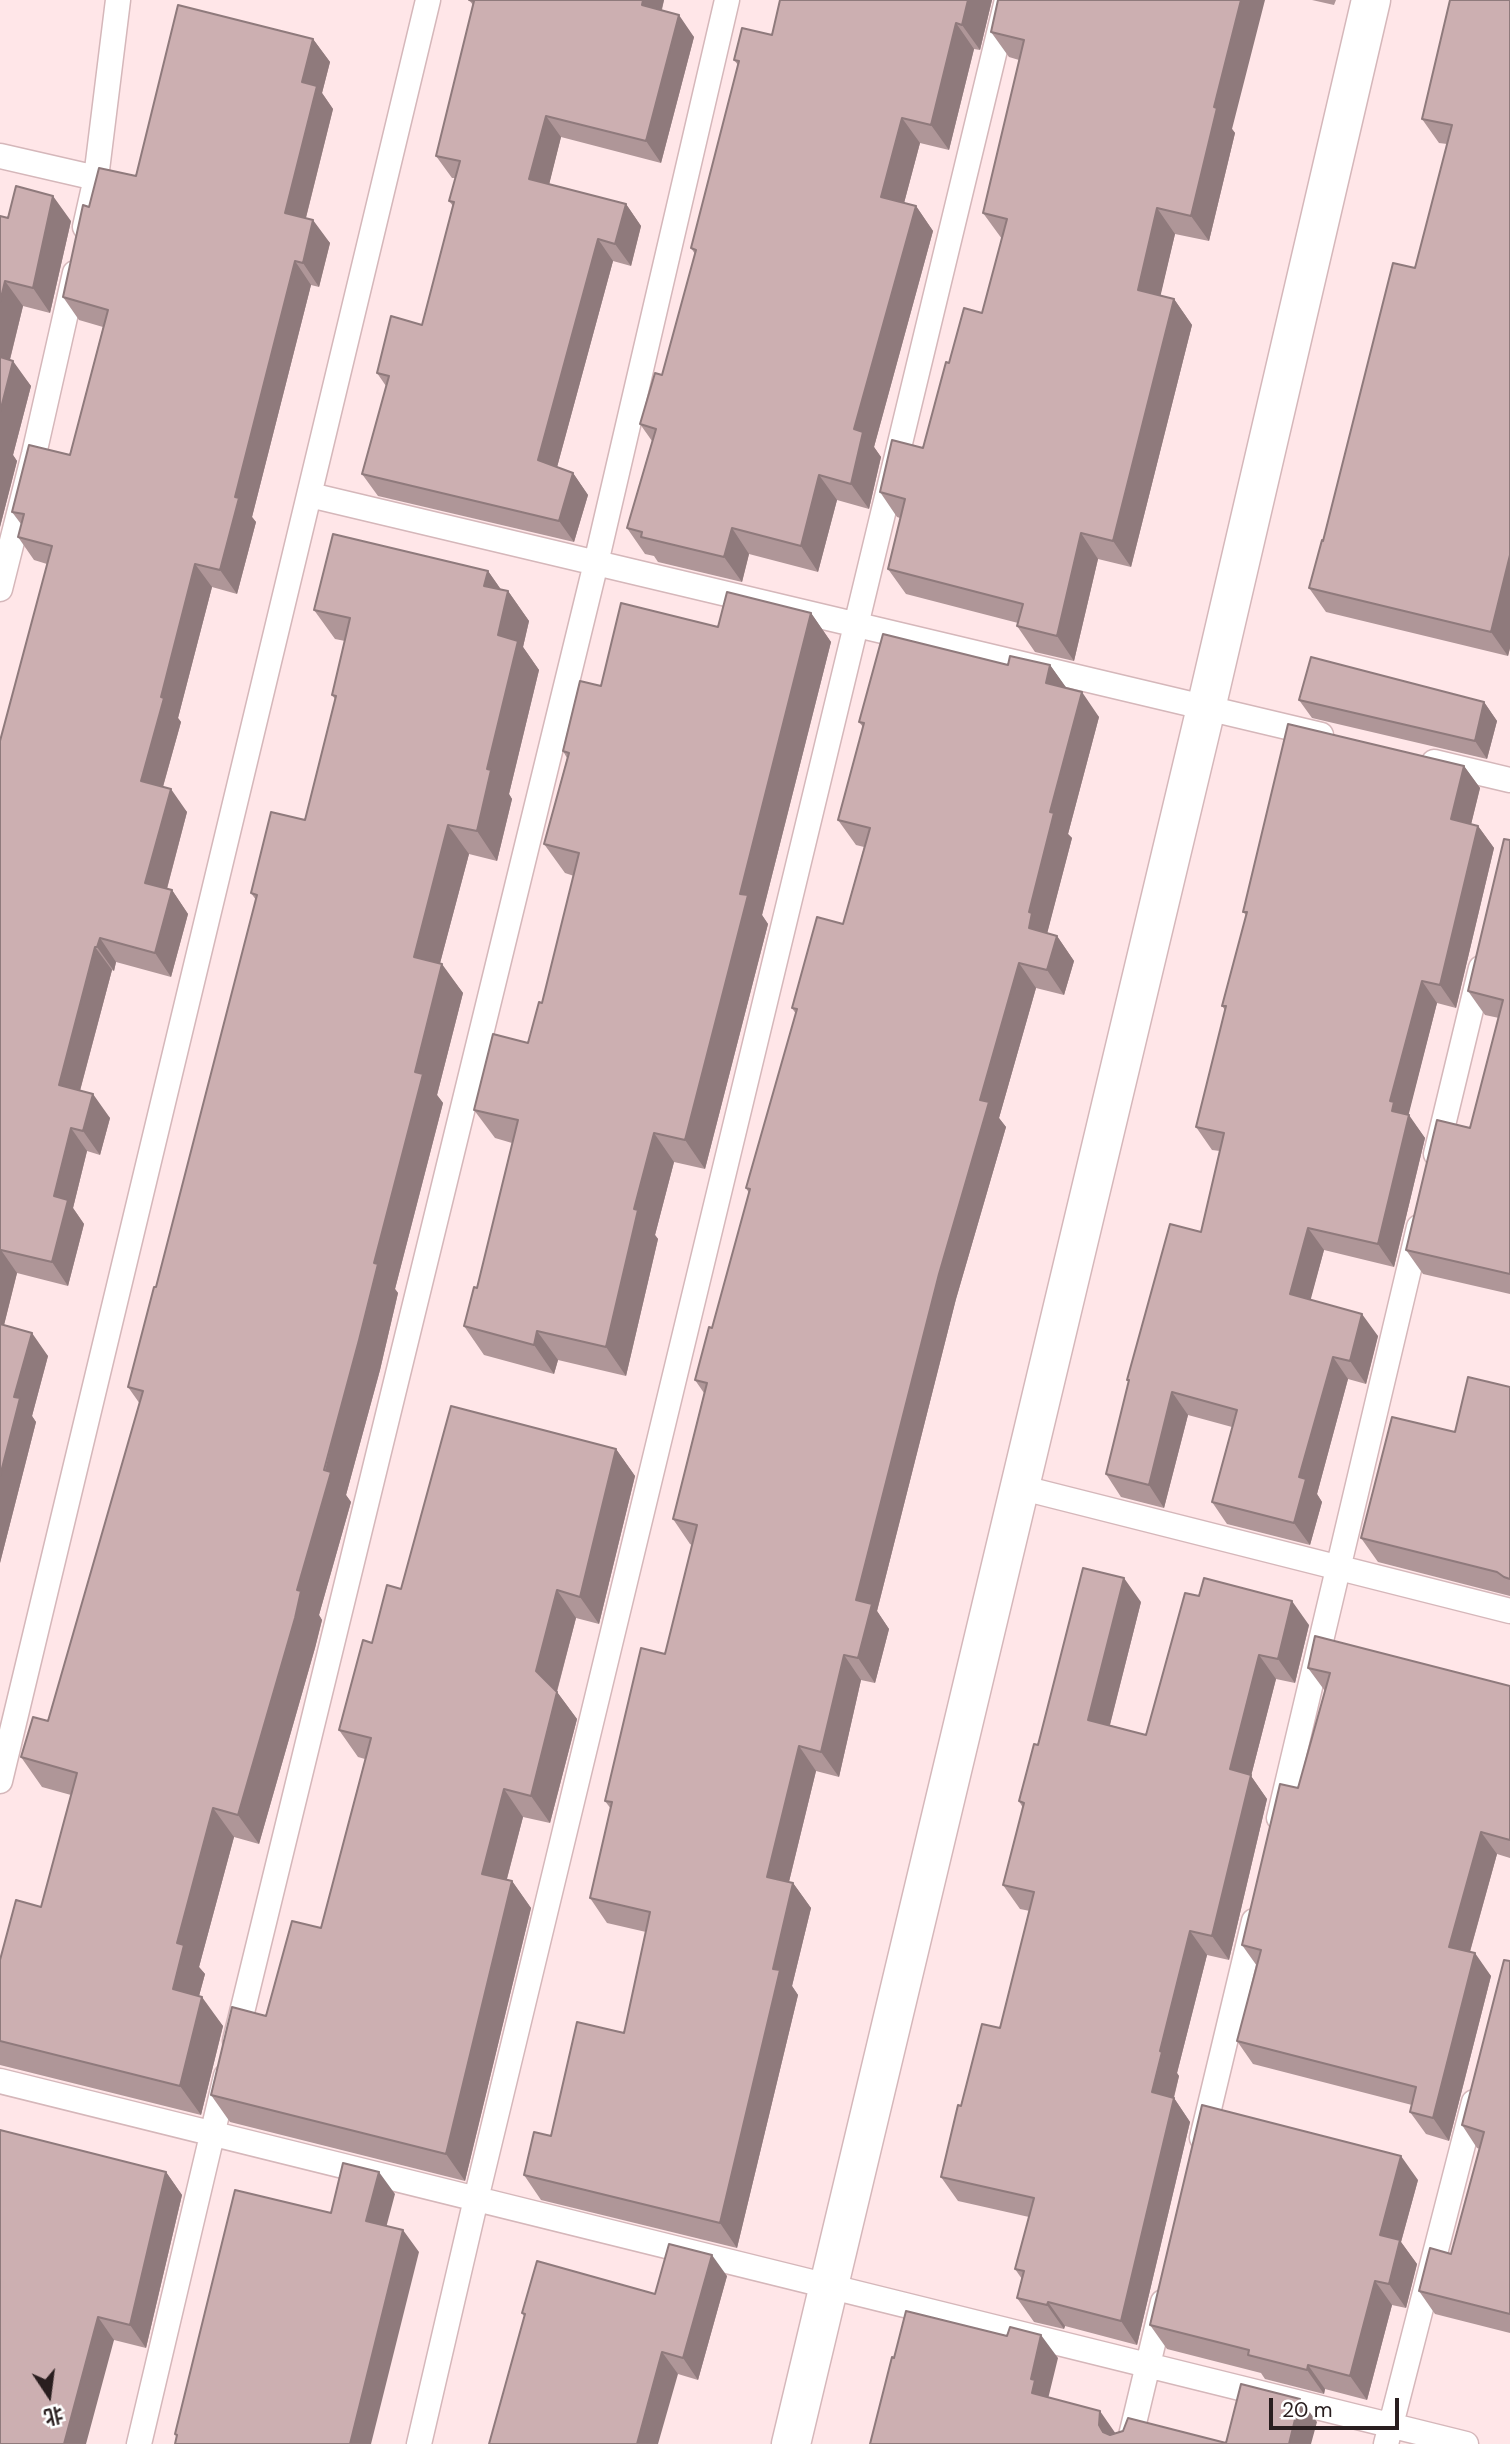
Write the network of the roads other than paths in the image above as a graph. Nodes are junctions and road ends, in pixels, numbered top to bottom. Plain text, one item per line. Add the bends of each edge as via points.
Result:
1 (118, 0) edge
2 (428, 0) edge
3 (727, 0) edge
4 (1007, 0) edge
5 (1371, 0) edge
6 (0, 156) edge
7 (96, 178) junction
8 (310, 495) junction
9 (596, 562) junction
10 (0, 589) edge
11 (855, 624) junction
12 (1206, 708) junction
13 (1338, 739) edge
14 (1417, 758) edge
15 (1510, 780) edge
16 (1485, 952) edge
17 (1430, 1179) edge
18 (1424, 1206) edge
19 (1019, 1487) junction
20 (1338, 1568) junction
21 (1510, 1611) edge
22 (0, 1781) edge
23 (1274, 1838) edge
24 (1261, 1892) edge
25 (0, 2081) edge
26 (1479, 2081) edge
27 (212, 2133) junction
28 (1196, 2163) edge
29 (476, 2199) junction
30 (1167, 2285) edge
31 (828, 2286) junction
32 (1148, 2366) junction
33 (1389, 2435) edge
34 (139, 2444) edge
35 (419, 2444) edge
36 (791, 2444) edge
37 (1129, 2444) edge
38 (1466, 2444) edge

1 - 7 lane
2 - 8 lane
3 - 9 lane
4 - 11 lane
5 - 12 street
6 - 7 lane
7 - 10 lane
8 - 9 lane
8 - 22 lane
9 - 11 lane
9 - 27 lane
11 - 12 lane
11 - 29 lane
12 - 13 lane
12 - 19 street
14 - 15 lane
16 - 17 lane
18 - 20 lane
19 - 20 lane
19 - 31 street
20 - 21 lane
20 - 23 lane
24 - 28 lane
25 - 27 lane
26 - 33 lane
27 - 29 lane
27 - 34 lane
29 - 31 lane
29 - 35 lane
30 - 32 lane
31 - 32 lane
31 - 36 street
32 - 33 lane
32 - 37 lane
33 - 38 lane

